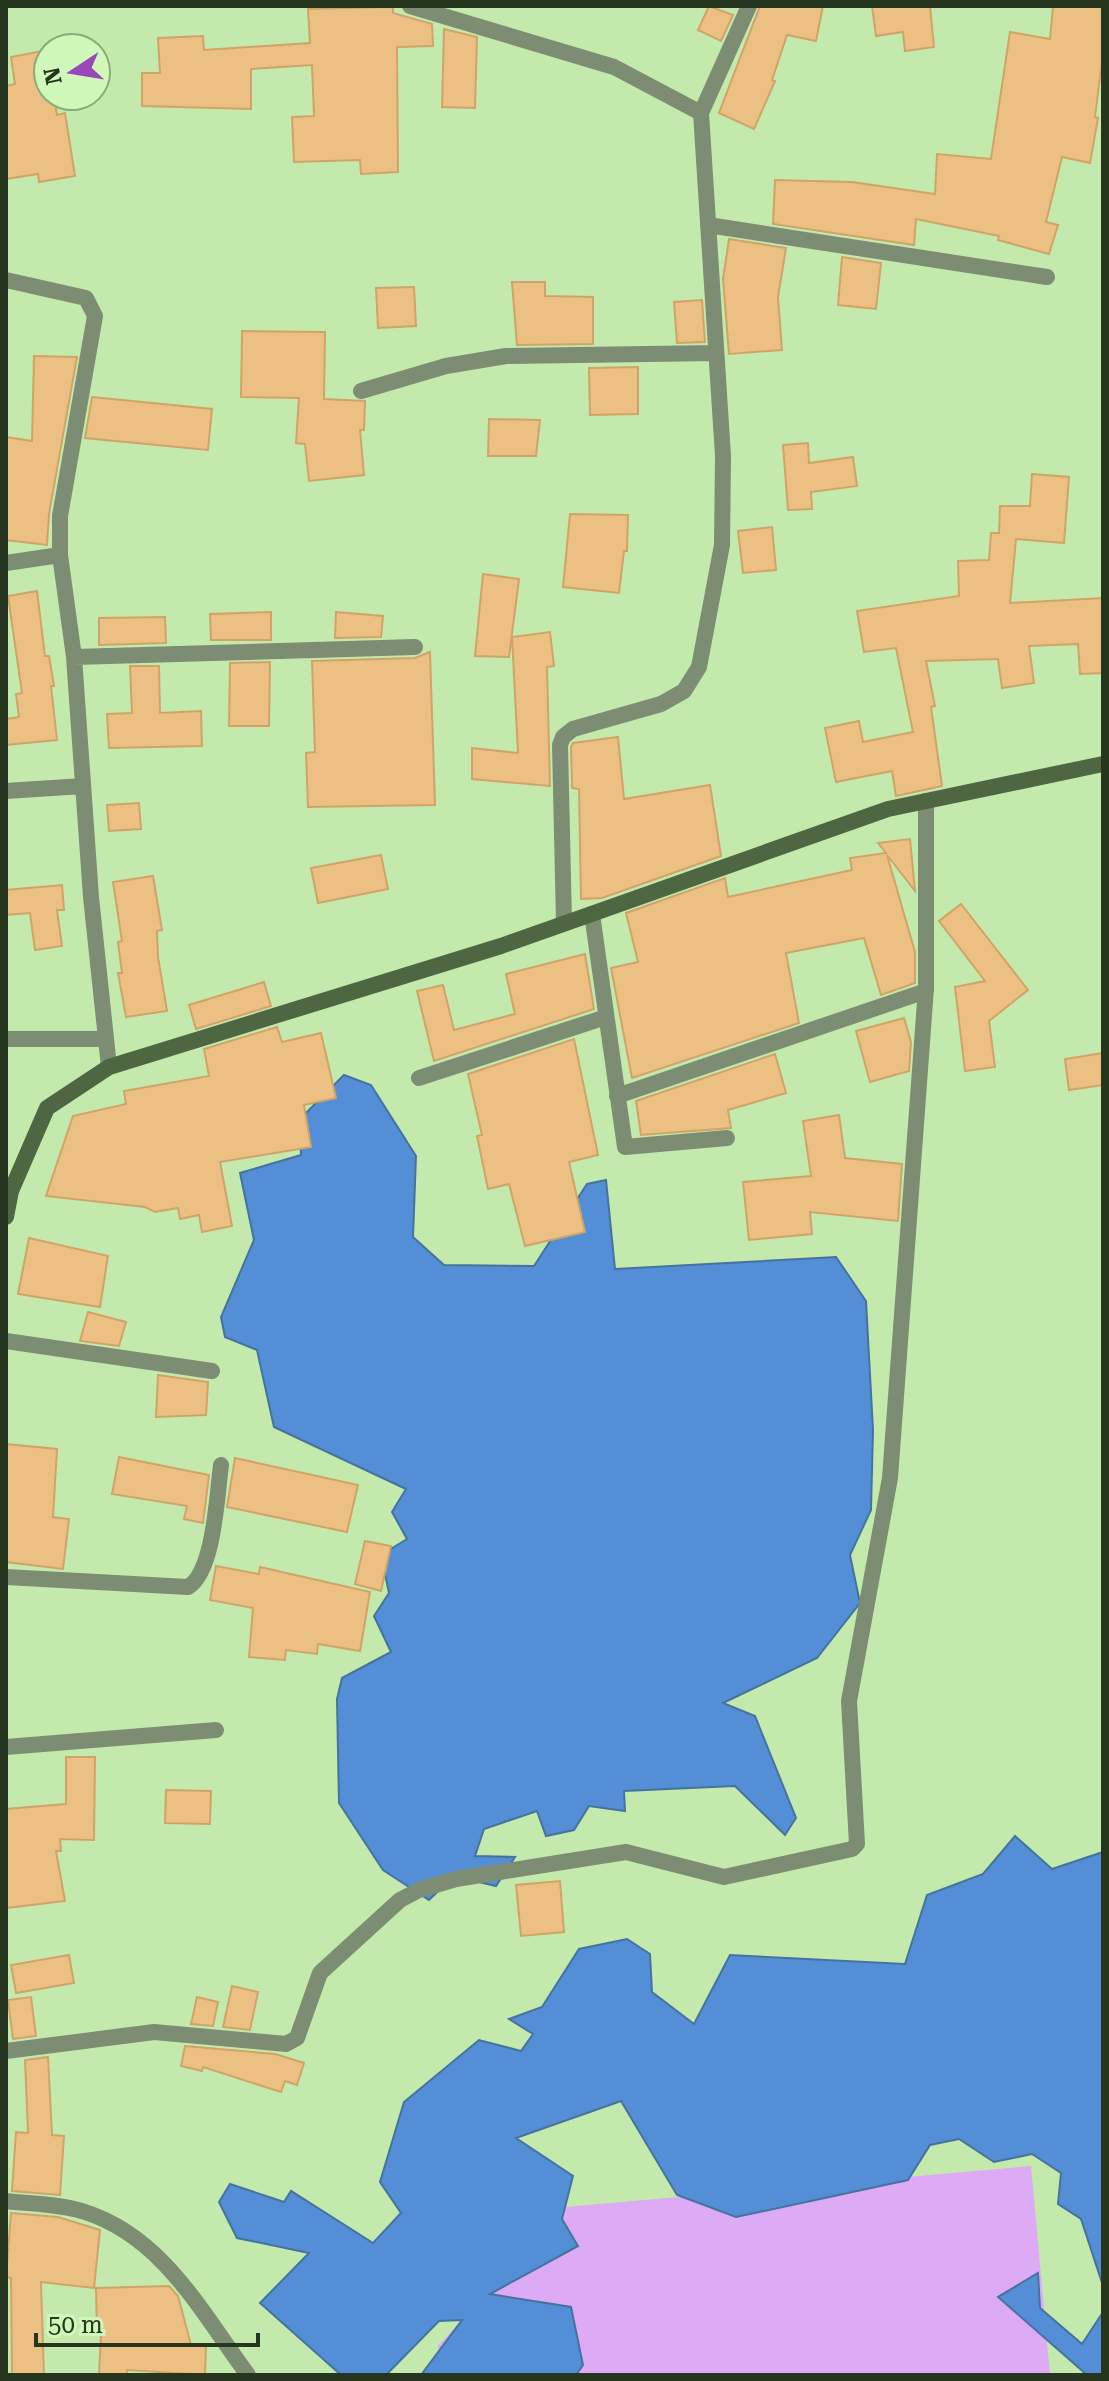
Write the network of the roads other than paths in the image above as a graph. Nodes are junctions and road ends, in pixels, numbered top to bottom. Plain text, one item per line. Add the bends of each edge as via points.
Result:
1 (410, 6) edge
2 (749, 6) edge
3 (701, 113) junction
4 (708, 225) junction
5 (1047, 277) dead end
6 (6, 280) edge
7 (716, 353) junction
8 (361, 391) dead end
9 (60, 555) junction
10 (6, 563) edge
11 (415, 647) dead end
12 (74, 657) junction
13 (1103, 764) edge
14 (83, 786) junction
15 (6, 791) edge
16 (926, 801) junction
17 (592, 914) junction
18 (564, 923) junction
19 (926, 991) junction
20 (606, 1017) junction
21 (6, 1039) edge
22 (106, 1039) junction
23 (109, 1067) junction
24 (419, 1078) dead end
25 (617, 1096) junction
26 (727, 1138) dead end
27 (6, 1217) edge
28 (6, 1341) edge
29 (212, 1371) dead end
30 (221, 1465) dead end
31 (6, 1577) edge
32 (216, 1730) dead end
33 (6, 1747) edge
34 (6, 2051) edge
35 (6, 2201) edge
36 (248, 2375) edge

1 - 3 street via 614,67
2 - 3 street
3 - 4 street
4 - 5 street
4 - 7 street
6 - 9 street via 86,298 95,316 60,516
7 - 8 street via 506,356 446,366
7 - 18 street via 722,545 699,667 684,691 661,704 573,729 563,737
9 - 10 street
9 - 12 street
11 - 12 street
12 - 14 street
13 - 16 main road
14 - 15 street
14 - 22 street
16 - 17 main road via 888,809
16 - 19 street
17 - 18 main road
17 - 20 street
18 - 23 main road
19 - 25 street
19 - 34 street via 890,1478 849,1701 857,1844 732,1876 626,1852 456,1879 400,1900 320,1973 297,2038 286,2044 154,2032
20 - 24 street
20 - 25 street
21 - 22 street
22 - 23 street
23 - 27 main road via 47,1108 11,1191
25 - 26 street via 623,1144 628,1148
28 - 29 street
30 - 31 street via 207,1560 197,1582 188,1587
32 - 33 street
35 - 36 street via 83,2211 133,2235 157,2253

